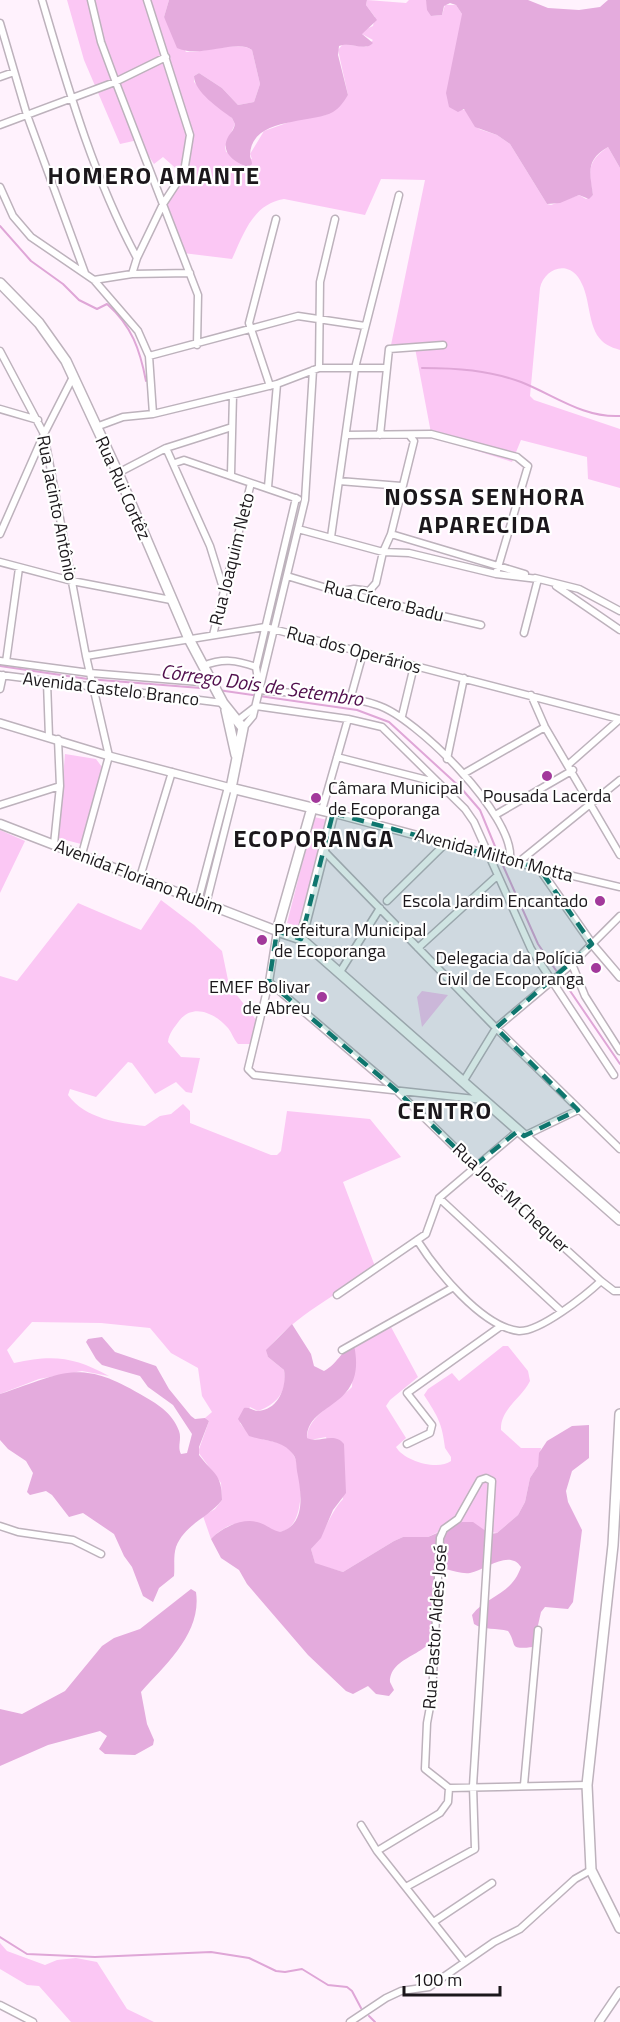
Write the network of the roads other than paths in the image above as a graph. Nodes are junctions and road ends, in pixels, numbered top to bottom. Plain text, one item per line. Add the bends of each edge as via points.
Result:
1 (42, 0) edge
2 (91, 0) edge
3 (147, 0) edge
4 (0, 23) edge
5 (166, 57) junction
6 (14, 72) junction
7 (0, 78) edge
8 (115, 82) junction
9 (71, 97) junction
10 (27, 115) junction
11 (0, 125) edge
12 (0, 187) edge
13 (399, 195) dead end
14 (163, 204) junction
15 (276, 219) dead end
16 (335, 219) dead end
17 (136, 258) junction
18 (86, 273) junction
19 (190, 273) junction
20 (132, 274) junction
21 (94, 280) junction
22 (0, 283) edge
23 (320, 318) junction
24 (365, 326) junction
25 (250, 329) junction
26 (197, 345) junction
27 (443, 345) dead end
28 (0, 351) edge
29 (149, 356) junction
30 (355, 368) junction
31 (387, 368) junction
32 (316, 369) junction
33 (73, 377) junction
34 (278, 384) junction
35 (270, 386) junction
36 (233, 395) junction
37 (0, 409) edge
38 (153, 414) junction
39 (38, 420) junction
40 (96, 427) junction
41 (232, 427) junction
42 (44, 434) junction
43 (346, 435) junction
44 (380, 435) junction
45 (410, 436) junction
46 (166, 448) junction
47 (175, 463) junction
48 (118, 473) junction
49 (231, 474) junction
50 (339, 481) junction
51 (251, 483) junction
52 (401, 486) junction
53 (268, 488) junction
54 (296, 498) junction
55 (305, 500) junction
56 (298, 529) junction
57 (0, 534) edge
58 (391, 534) junction
59 (331, 537) junction
60 (414, 540) junction
61 (383, 552) junction
62 (453, 552) junction
63 (409, 553) junction
64 (0, 562) edge
65 (451, 564) junction
66 (498, 565) junction
67 (19, 568) junction
68 (496, 573) junction
69 (287, 576) junction
70 (538, 579) junction
71 (72, 581) junction
72 (553, 584) junction
73 (223, 589) junction
74 (340, 592) junction
75 (171, 600) junction
76 (620, 611) edge
77 (481, 625) dead end
78 (265, 627) junction
79 (273, 628) junction
80 (620, 630) edge
81 (524, 633) dead end
82 (213, 635) junction
83 (189, 639) junction
84 (363, 653) junction
85 (86, 656) junction
86 (3, 662) edge
87 (203, 666) junction
88 (414, 666) junction
89 (256, 667) junction
90 (91, 674) junction
91 (1, 675) edge
92 (464, 678) junction
93 (46, 682) junction
94 (212, 683) junction
95 (94, 686) junction
96 (0, 689) edge
97 (259, 690) junction
98 (531, 695) junction
99 (350, 700) junction
100 (222, 702) junction
101 (256, 706) junction
102 (402, 716) junction
103 (348, 719) junction
104 (619, 719) edge
105 (0, 723) edge
106 (235, 727) junction
107 (546, 728) junction
108 (49, 736) junction
109 (58, 739) junction
110 (109, 756) junction
111 (337, 757) junction
112 (447, 759) junction
113 (571, 767) junction
114 (172, 772) junction
115 (463, 774) junction
116 (620, 780) edge
117 (437, 783) junction
118 (60, 786) junction
119 (231, 788) junction
120 (0, 805) edge
121 (592, 805) junction
122 (312, 808) junction
123 (322, 810) junction
124 (333, 813) junction
125 (497, 814) junction
126 (0, 824) edge
127 (219, 838) junction
128 (446, 843) junction
129 (54, 844) junction
130 (324, 851) junction
131 (620, 853) edge
132 (82, 854) junction
133 (488, 854) junction
134 (210, 857) junction
135 (510, 858) junction
136 (217, 859) junction
137 (520, 861) junction
138 (539, 868) junction
139 (497, 876) junction
140 (140, 877) junction
141 (620, 887) edge
142 (387, 900) dead end
143 (202, 903) junction
144 (380, 908) junction
145 (620, 916) edge
146 (277, 931) junction
147 (301, 939) junction
148 (592, 944) junction
149 (418, 948) junction
150 (572, 964) junction
151 (340, 972) junction
152 (620, 977) edge
153 (552, 980) junction
154 (269, 982) junction
155 (496, 1028) junction
156 (620, 1051) edge
157 (614, 1075) dead end
158 (463, 1082) junction
159 (397, 1091) junction
160 (485, 1100) junction
161 (579, 1110) junction
162 (521, 1133) junction
163 (620, 1149) edge
164 (474, 1166) junction
165 (439, 1198) junction
166 (620, 1219) edge
167 (417, 1240) junction
168 (601, 1281) junction
169 (452, 1288) junction
170 (620, 1291) edge
171 (338, 1295) dead end
172 (561, 1311) junction
173 (501, 1326) junction
174 (342, 1350) dead end
175 (620, 1414) edge
176 (407, 1444) dead end
177 (0, 1526) edge
178 (617, 1545) edge
179 (101, 1554) dead end
180 (538, 1630) dead end
181 (524, 1785) junction
182 (587, 1785) junction
183 (473, 1786) junction
184 (449, 1788) junction
185 (361, 1826) dead end
186 (377, 1851) junction
187 (591, 1870) junction
188 (492, 1883) dead end
189 (406, 1887) junction
190 (435, 1921) junction
191 (620, 1928) edge
192 (464, 1961) junction
193 (620, 1991) edge
194 (0, 2005) edge
195 (33, 2022) edge
196 (350, 2022) edge
197 (599, 2022) edge

1 - 9 street
2 - 8 street
3 - 5 street
4 - 6 street
5 - 8 street
5 - 14 street via 190,135 184,172
6 - 7 street
6 - 10 street
8 - 9 street
8 - 14 street
9 - 10 street
9 - 17 street via 83,137
10 - 11 street
10 - 18 street
12 - 18 street via 14,216 31,237
13 - 24 street
14 - 17 street
14 - 19 street
15 - 25 street
16 - 23 street via 320,282
17 - 20 street
18 - 21 street
19 - 20 street
19 - 26 street via 198,295
20 - 21 street
21 - 29 street via 138,331
22 - 33 main road, Rua Rui Cortêz via 39,323
23 - 24 street
23 - 25 street via 298,316
23 - 32 street
24 - 30 street
25 - 26 street
25 - 35 street
26 - 29 street
27 - 31 street via 389,349
28 - 39 street, Rua Jacinto Antônio
29 - 38 street
30 - 31 street
30 - 32 street
30 - 43 street
31 - 44 street
32 - 34 street
32 - 55 street
33 - 40 main road, Rua Rui Cortêz
33 - 42 street
34 - 35 street
34 - 53 street
35 - 36 street
36 - 38 street
36 - 41 street
37 - 39 street
38 - 40 street via 123,417
39 - 42 street, Rua Jacinto Antônio
40 - 48 main road, Rua Rui Cortêz
41 - 46 street
41 - 49 street
42 - 57 street
42 - 71 street, Rua Jacinto Antônio
43 - 44 street
43 - 50 street
44 - 45 street
45 - 52 street via 414,441
45 - 66 street via 431,434 517,457 528,466
46 - 47 street
46 - 48 street
47 - 49 street via 184,460
47 - 73 street via 210,546
48 - 75 main road, Rua Rui Cortêz
49 - 51 street
50 - 52 street
50 - 59 street
51 - 53 street
51 - 73 street, Rua Joaquim Neto
52 - 58 street
53 - 54 street
54 - 55 street
54 - 78 street
55 - 56 street
56 - 59 street
56 - 69 street
58 - 60 street
58 - 61 street
59 - 61 street
60 - 62 street
60 - 63 street
61 - 63 street
61 - 74 street via 376,583 369,591
62 - 65 street
62 - 66 street
63 - 65 street
64 - 67 street
65 - 68 street
66 - 68 street
66 - 70 street
67 - 71 street
67 - 86 street
68 - 70 street
69 - 74 street, Rua Cícero Badu
69 - 79 street
70 - 72 street
70 - 81 street
71 - 75 street
71 - 85 street, Rua Jacinto Antônio
72 - 76 street via 579,589
72 - 80 street
73 - 82 street, Rua Joaquim Neto
74 - 77 street, Rua Cícero Badu
75 - 83 main road, Rua Rui Cortêz
78 - 79 street, Rua dos Operários
78 - 82 street, Rua dos Operários
78 - 89 street
79 - 84 street, Rua dos Operários
79 - 97 street
82 - 83 street, Rua dos Operários
83 - 85 street, Rua dos Operários
83 - 87 main road, Rua Rui Cortêz
84 - 88 street, Rua dos Operários
84 - 99 street
85 - 90 street, Rua Jacinto Antônio
86 - 90 street, Avenida Castelo Branco
87 - 89 street via 218,660 237,660
87 - 94 main road, Rua Rui Cortêz
88 - 92 street, Rua dos Operários
88 - 102 street
89 - 97 street
90 - 94 street, Avenida Castelo Branco
90 - 95 street, Rua Jacinto Antônio
91 - 93 street, Avenida Castelo Branco
91 - 96 street
92 - 98 street, Rua dos Operários
92 - 112 street
93 - 95 street, Avenida Castelo Branco
93 - 108 street
94 - 100 main road, Rua Rui Cortêz
95 - 100 street, Avenida Castelo Branco
95 - 110 street, Rua Jacinto Antônio
97 - 99 street
97 - 101 street
98 - 104 street, Rua dos Operários
98 - 107 street
99 - 102 street via 375,704
100 - 106 main road, Rua Rui Cortêz
101 - 103 street
101 - 106 street via 253,716
102 - 112 street
103 - 111 street
103 - 117 street via 382,727
104 - 113 street
105 - 108 street
106 - 119 main road via 236,759
107 - 113 street
107 - 115 street
108 - 109 street
109 - 110 street
109 - 118 street
110 - 114 street
110 - 132 street
111 - 117 street
111 - 123 street
112 - 115 street
113 - 121 street
113 - 125 street
114 - 119 street
114 - 140 street
115 - 125 street
116 - 121 street
117 - 133 street via 465,809
118 - 120 street
118 - 129 street
119 - 122 main road
119 - 127 street
121 - 131 street
121 - 137 street
122 - 123 main road
122 - 146 main road
123 - 124 main road
124 - 128 street, Avenida Milton Motta
124 - 130 main road
125 - 135 street
126 - 129 main road, Avenida Floriano Rubim
127 - 134 street
127 - 136 street
128 - 133 street, Avenida Milton Motta
128 - 142 street
129 - 132 main road, Avenida Floriano Rubim
130 - 144 street
130 - 147 main road
132 - 140 main road, Avenida Floriano Rubim
133 - 135 street, Avenida Milton Motta
133 - 139 street
134 - 136 street
134 - 143 street
135 - 137 street, Avenida Milton Motta
136 - 143 street
137 - 138 street, Avenida Milton Motta
138 - 141 street, Avenida Milton Motta
138 - 148 street
139 - 149 street
139 - 153 street via 531,949
140 - 143 main road, Avenida Floriano Rubim
143 - 146 main road, Avenida Floriano Rubim
144 - 149 street
144 - 151 street
145 - 148 street
146 - 147 main road
146 - 154 street
147 - 151 main road
148 - 150 street
148 - 152 street
149 - 155 street
150 - 153 street
150 - 156 street via 585,996
151 - 158 main road
153 - 155 street
153 - 157 street
154 - 159 street, Rua José M Chequer
154 - 159 street via 248,1069 254,1075
155 - 158 street
155 - 161 street
158 - 160 main road
159 - 160 street
159 - 164 street, Rua José M Chequer
160 - 162 main road
161 - 162 street
161 - 163 street
162 - 164 street
162 - 166 main road
164 - 165 street
164 - 168 street, Rua José M Chequer
165 - 167 street via 429,1228
165 - 172 street
167 - 169 street
167 - 171 street
168 - 170 street, Rua José M Chequer
168 - 172 street via 576,1305
169 - 173 street
169 - 174 street
172 - 173 street via 533,1328 520,1331
173 - 176 street via 407,1393 432,1425 430,1433
175 - 178 main road
177 - 179 street via 73,1540
178 - 182 main road
180 - 181 street
181 - 182 street
181 - 183 street
182 - 187 main road
183 - 184 street
183 - 184 street, Rua Pastor Aides José via 492,1481 486,1478 480,1480 458,1519 444,1529 440,1538 425,1769
183 - 189 street via 475,1850
184 - 186 street via 448,1802 440,1813
185 - 186 street
186 - 189 street
187 - 191 main road
187 - 192 street via 575,1879 533,1920
188 - 190 street
189 - 190 street
190 - 192 street
192 - 196 street via 429,1987 401,1991
193 - 197 street
194 - 195 street

